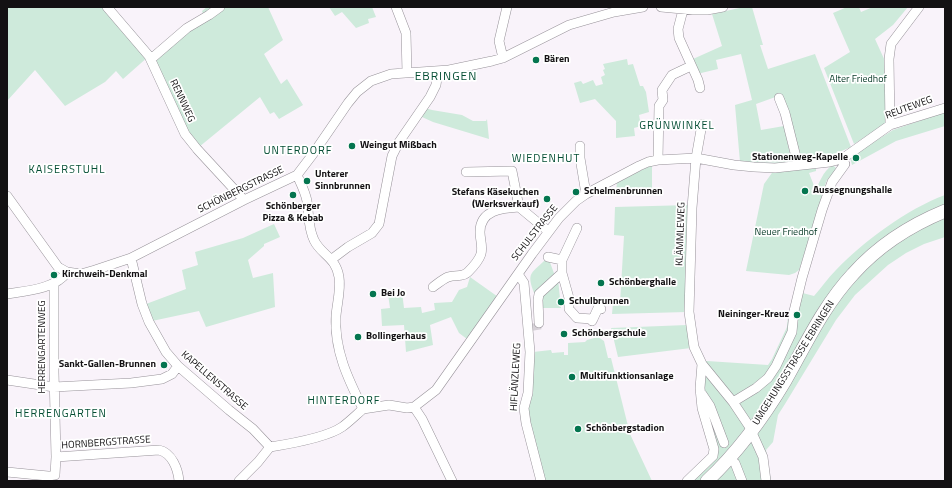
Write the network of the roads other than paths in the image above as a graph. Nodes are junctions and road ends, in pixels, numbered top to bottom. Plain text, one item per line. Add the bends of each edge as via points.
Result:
1 (107, 7) edge
2 (220, 7) edge
3 (396, 7) edge
4 (507, 7) edge
5 (643, 7) edge
6 (661, 7) edge
7 (723, 7) edge
8 (919, 7) edge
9 (684, 10) junction
10 (503, 58) junction
11 (151, 59) junction
12 (691, 66) junction
13 (438, 71) junction
14 (407, 73) junction
15 (700, 88) dead end
16 (779, 98) dead end
17 (945, 108) edge
18 (702, 124) dead end
19 (890, 125) junction
20 (580, 146) dead end
21 (696, 158) junction
22 (842, 159) junction
23 (658, 160) junction
24 (798, 165) junction
25 (466, 172) dead end
26 (297, 175) junction
27 (586, 194) junction
28 (7, 196) edge
29 (244, 200) junction
30 (520, 207) junction
31 (945, 211) edge
32 (577, 228) dead end
33 (548, 231) junction
34 (548, 257) dead end
35 (131, 258) junction
36 (332, 259) junction
37 (562, 260) junction
38 (66, 272) junction
39 (562, 273) junction
40 (518, 274) junction
41 (54, 284) junction
42 (432, 287) dead end
43 (7, 294) edge
44 (601, 309) dead end
45 (539, 323) tunnel mouth
46 (702, 364) junction
47 (178, 366) junction
48 (7, 380) edge
49 (54, 387) junction
50 (702, 394) junction
51 (733, 402) junction
52 (414, 407) junction
53 (363, 409) junction
54 (752, 431) junction
55 (724, 443) dead end
56 (270, 447) junction
57 (56, 458) junction
58 (735, 463) dead end
59 (7, 472) edge
60 (740, 480) edge
61 (179, 481) edge
62 (239, 481) edge
63 (452, 481) edge
64 (541, 481) edge
65 (687, 481) edge
66 (707, 481) edge
67 (766, 481) edge

1 - 11 street, RENNWEG
2 - 11 street via 187,28
3 - 14 street via 406,33
4 - 10 street via 499,41
5 - 10 street, SCHÖNBERGSTRASSE via 569,25
6 - 9 street
7 - 9 street
8 - 19 street via 891,44
9 - 12 street via 678,29 679,38
10 - 13 street, SCHÖNBERGSTRASSE
11 - 29 street, RENNWEG via 185,134
12 - 15 street
12 - 23 street via 672,75 662,90 659,106
13 - 14 street, SCHÖNBERGSTRASSE
13 - 36 street via 436,85 430,97 392,156 379,224 372,233
14 - 26 street, SCHÖNBERGSTRASSE via 377,78 357,92
16 - 24 street
17 - 19 street, REUTEWEG
18 - 21 street, KLÄMMLEWEG
19 - 22 street, REUTEWEG
20 - 27 street
21 - 23 street, SCHULSTRASSE
21 - 24 street, SCHULSTRASSE via 754,167
21 - 46 street, KLÄMMLEWEG via 689,312 694,347
22 - 24 street, SCHULSTRASSE via 822,167
22 - 51 street via 845,164 832,182 802,278 792,332 768,378
23 - 27 street, SCHULSTRASSE via 639,166
25 - 30 street via 512,171
26 - 29 street, SCHÖNBERGSTRASSE
26 - 36 street via 305,194 314,240
27 - 33 street, SCHULSTRASSE
28 - 38 street via 51,259
29 - 35 street, SCHÖNBERGSTRASSE
30 - 33 street
30 - 42 street via 496,210 488,214 480,228 481,254 463,281 450,276
31 - 54 street, UMGEHUNGSSTRASSE EBRINGEN via 918,224 882,247 853,274 826,310 777,394
32 - 37 street
33 - 40 street, SCHULSTRASSE
34 - 37 street
35 - 38 street, SCHÖNBERGSTRASSE via 81,274
35 - 47 street, KAPELLENSTRASSE via 148,322 163,348
36 - 53 street via 340,278 336,316 337,342 344,369
37 - 39 street
38 - 41 street via 61,280
39 - 44 street via 569,298 569,309 577,318 592,320 599,306
39 - 45 street via 539,294
40 - 52 street, SCHULSTRASSE via 444,381
40 - 64 street, HIFLÄNZLEWEG via 524,283 530,352 528,392 524,408
41 - 43 street
41 - 49 street, HERRENGARTENWEG
46 - 50 street
46 - 51 street, KLÄMMLEWEG
47 - 49 street via 172,374 158,380
47 - 56 street, KAPELLENSTRASSE via 253,429
48 - 49 street
49 - 57 street, HERRENGARTENWEG
50 - 55 street via 710,406
50 - 65 street via 702,408 714,449 713,456
51 - 54 street, KLÄMMLEWEG
52 - 53 street via 389,405
52 - 63 street
53 - 56 street via 341,428 328,434
54 - 66 street, UMGEHUNGSSTRASSE EBRINGEN
54 - 67 street, KLÄMMLEWEG via 763,457
56 - 62 street
57 - 59 street, HORNBERGSTRASSE via 54,475
57 - 61 street, HORNBERGSTRASSE via 159,450 167,452 171,458
58 - 60 street

